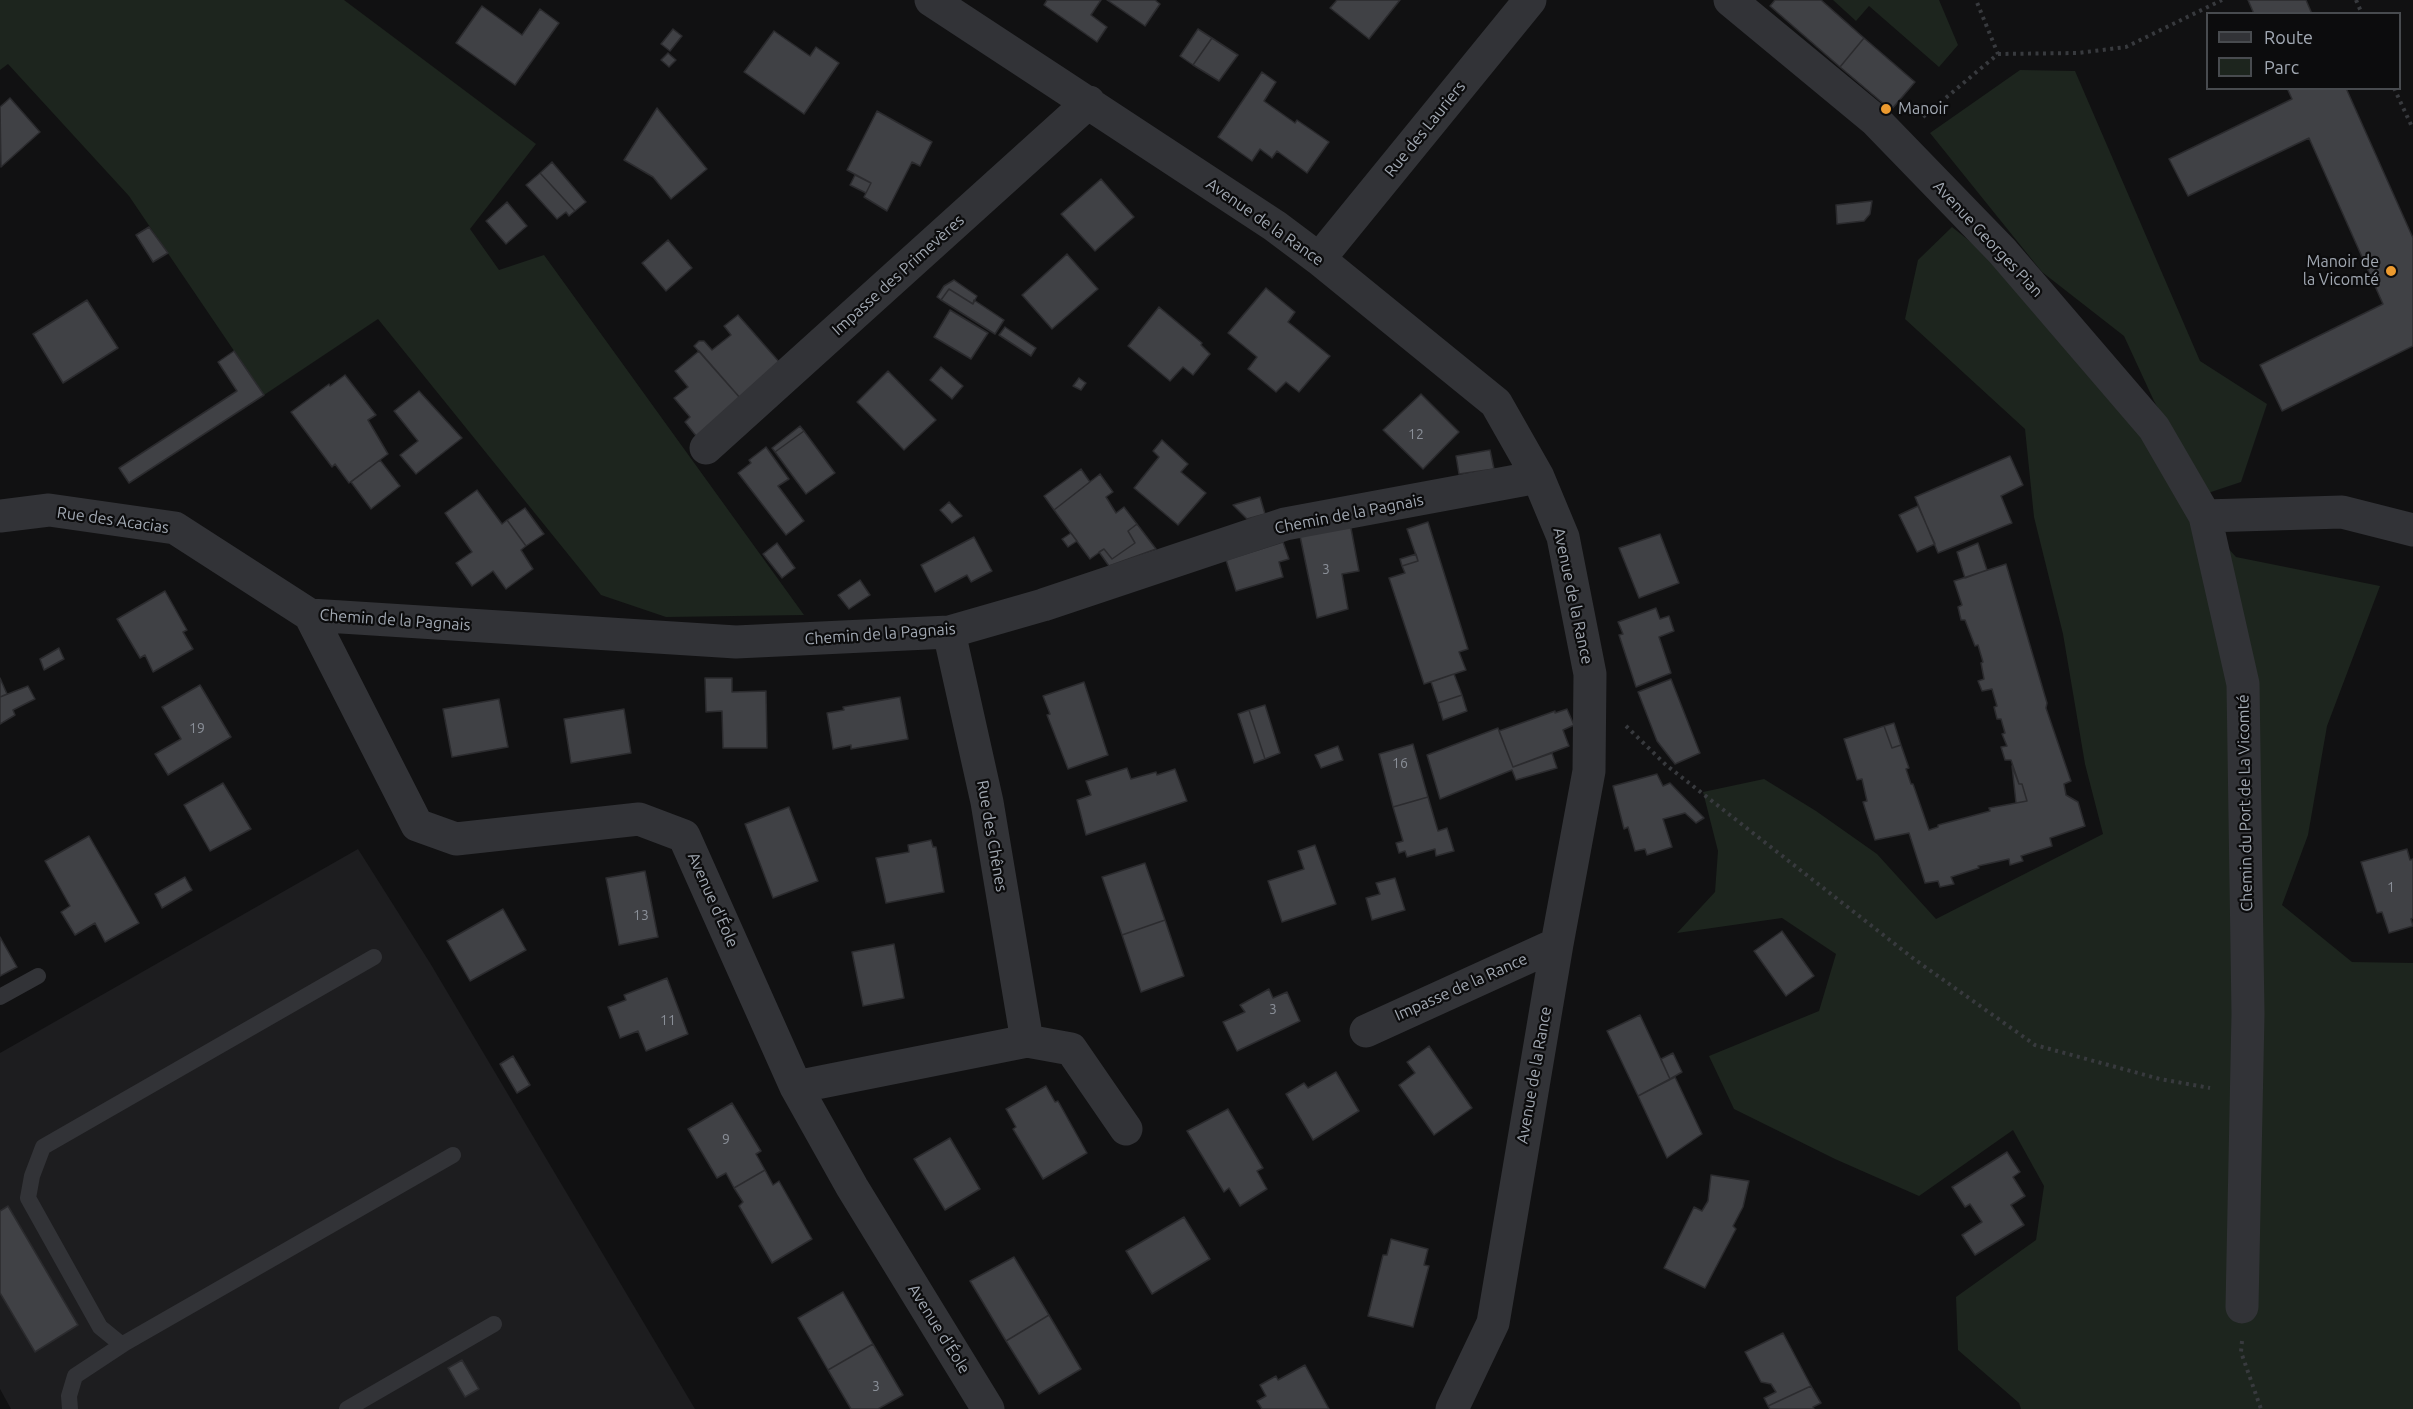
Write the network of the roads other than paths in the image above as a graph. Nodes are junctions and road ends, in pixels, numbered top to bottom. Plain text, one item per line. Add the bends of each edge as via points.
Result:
1 (932, 0) edge
2 (1530, 0) edge
3 (1730, 0) edge
4 (1089, 102) junction
5 (1319, 259) junction
6 (706, 448) dead end
7 (1538, 477) junction
8 (0, 516) edge
9 (2205, 516) junction
10 (2413, 530) edge
11 (310, 615) junction
12 (949, 632) junction
13 (1557, 944) junction
14 (374, 957) dead end
15 (38, 976) dead end
16 (0, 997) edge
17 (1366, 1030) dead end
18 (1027, 1041) junction
19 (796, 1087) junction
20 (1126, 1129) dead end
21 (453, 1155) dead end
22 (2242, 1307) road end
23 (494, 1324) dead end
24 (122, 1345) junction
25 (70, 1409) edge
26 (347, 1409) edge
27 (988, 1409) edge
28 (1452, 1409) edge

1 - 4 street, Avenue de la Rance
2 - 5 street, Rue des Lauriers
3 - 9 street, Avenue Georges Pian via 1875,120 2002,251 2154,428
4 - 5 street, Avenue de la Rance
4 - 6 street, Impasse des Primevères
5 - 7 street, Avenue de la Rance via 1496,403
7 - 12 street, Chemin de la Pagnais via 1286,524
7 - 13 street, Avenue de la Rance via 1563,537 1590,674 1589,771
8 - 11 street, Rue des Acacias via 49,510 175,528
9 - 10 street via 2342,512
9 - 22 street, Chemin du Port de La Vicomté via 2243,684 2248,1014
11 - 12 street, Chemin de la Pagnais via 736,642
11 - 19 street, Avenue d'Éole via 417,825 456,839 639,819 684,836
12 - 18 street, Rue des Chênes via 987,802
13 - 17 street, Impasse de la Rance
13 - 28 street, Avenue de la Rance via 1493,1323
14 - 24 lane via 43,1147 28,1198 100,1327
15 - 16 lane
18 - 19 street
18 - 20 street via 1071,1049
19 - 27 street, Avenue d'Éole via 852,1187
21 - 24 lane
23 - 26 lane
24 - 25 lane via 75,1376

